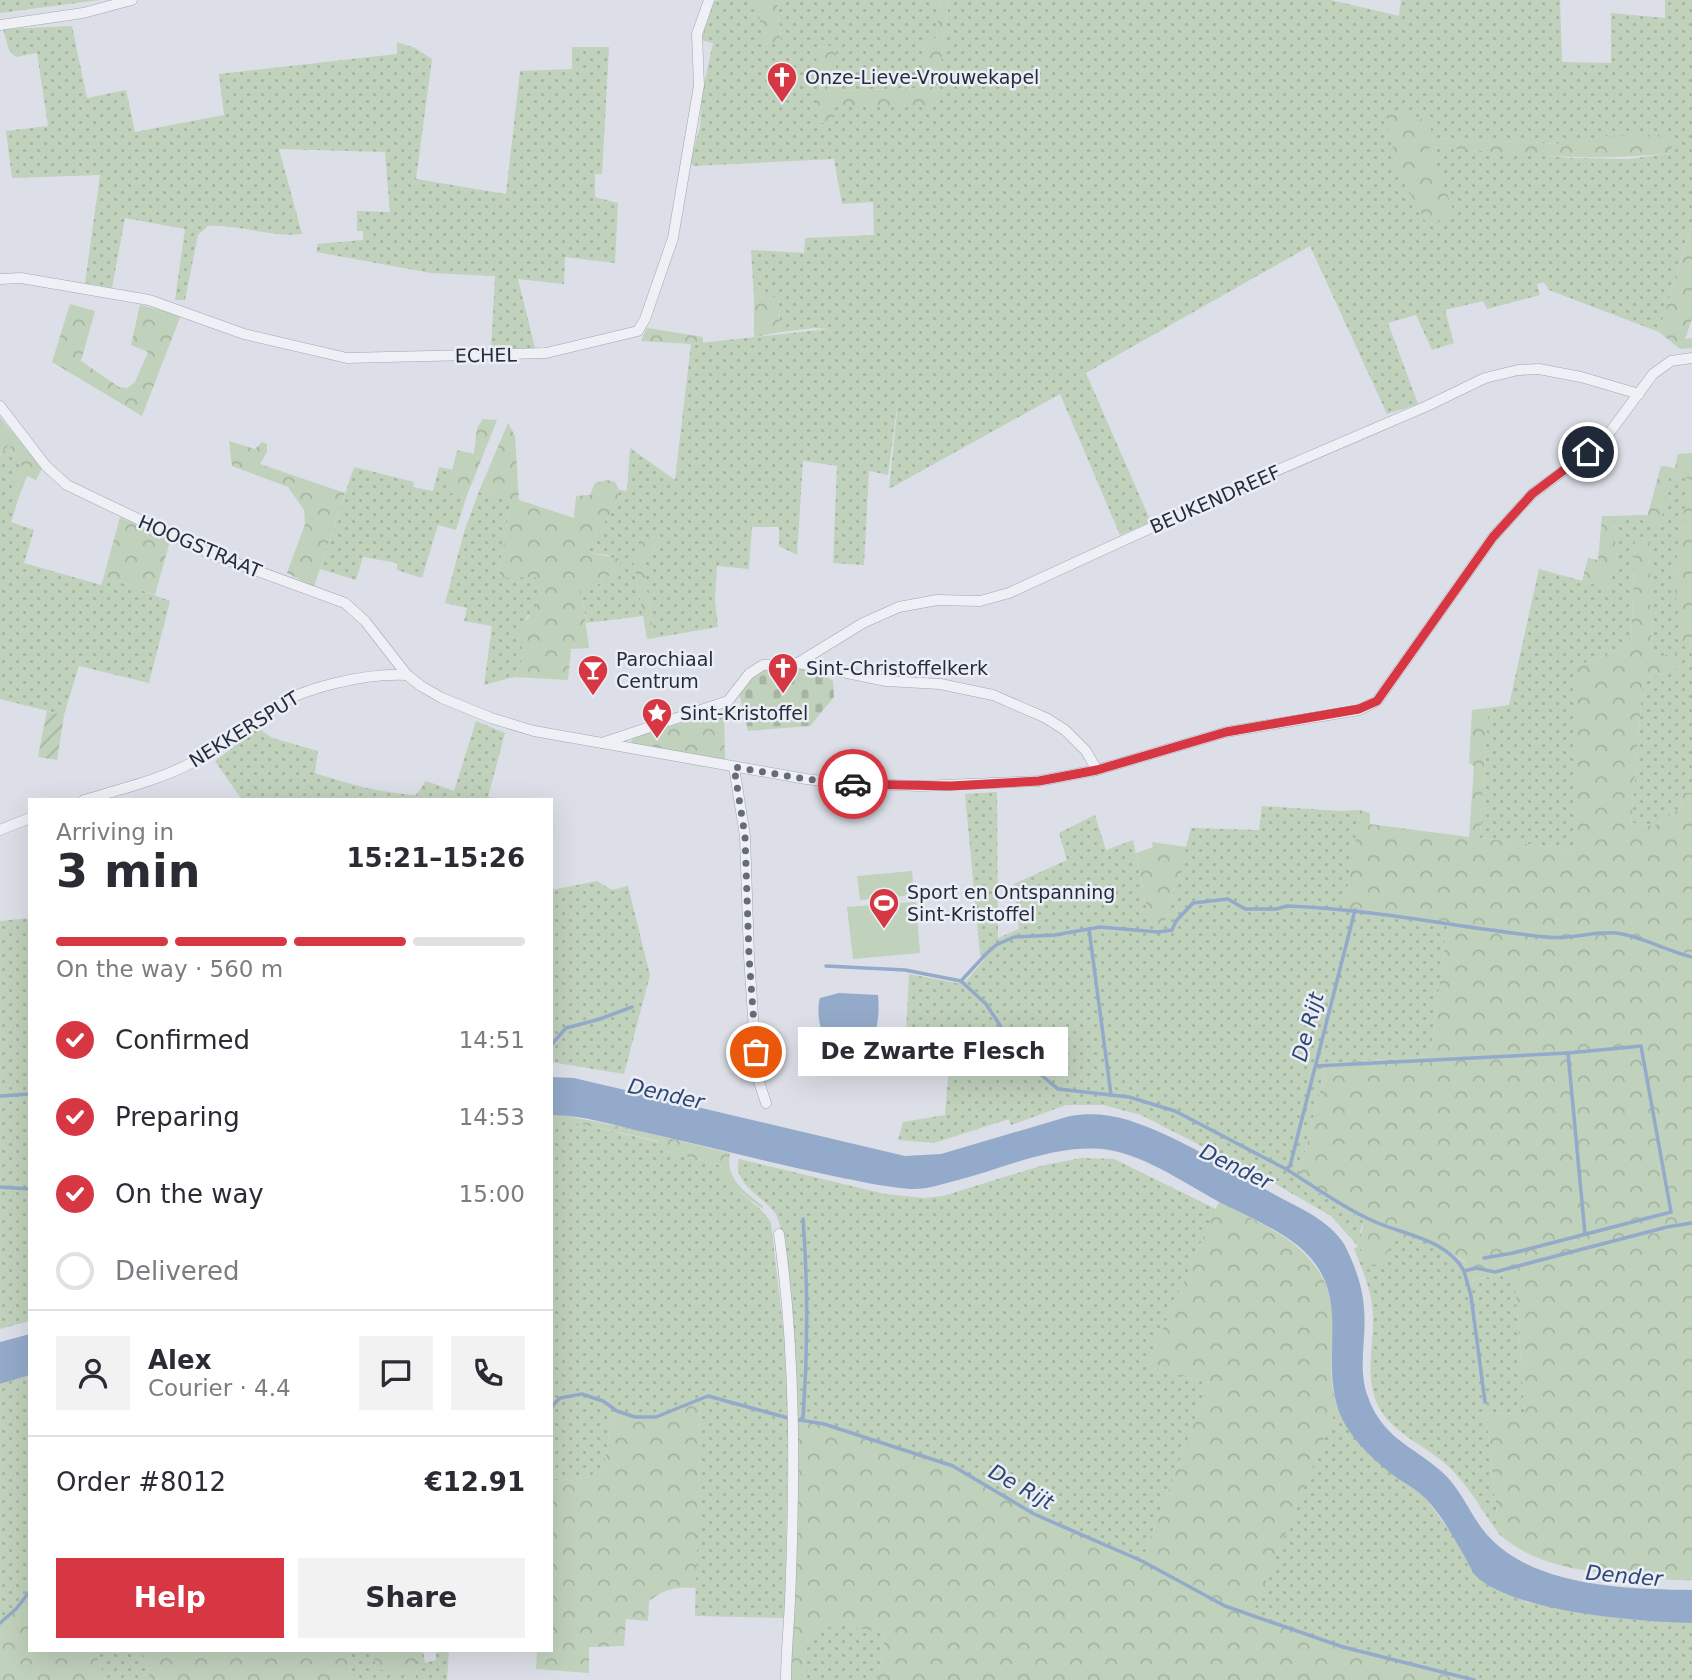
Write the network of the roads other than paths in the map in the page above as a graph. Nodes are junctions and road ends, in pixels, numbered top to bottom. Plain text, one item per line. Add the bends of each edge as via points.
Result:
1 (132, 0) edge
2 (709, 0) edge
3 (0, 25) edge
4 (0, 279) edge
5 (1692, 358) edge
6 (1639, 394) junction
7 (0, 406) edge
8 (798, 663) junction
9 (407, 675) junction
10 (600, 743) junction
11 (734, 767) junction
12 (1097, 770) junction
13 (91, 798) edge
14 (28, 819) edge
15 (0, 830) edge
16 (765, 1103) dead end
17 (779, 1234) dead end
18 (786, 1680) edge

1 - 3 street via 83,13
2 - 4 street, ECHEL via 697,34 699,85 673,238 638,331 546,353 347,358 244,334 149,300 21,278
5 - 6 street, HOOGSTRAAT via 1671,361 1653,374
6 - 8 street, BEUKENDREEF via 1539,369 1485,377 1009,593 980,601 937,600 899,607
6 - 12 street, HOOGSTRAAT via 1599,443 1532,494 1493,537 1377,701 1359,709 1226,732
7 - 9 street, HOOGSTRAAT via 46,466 67,485 211,554 345,603
8 - 10 street via 764,665 749,674 729,701
8 - 12 street via 886,681 940,684 993,695 1065,730
9 - 10 street, HOOGSTRAAT via 442,698 491,718
9 - 13 street, NEKKERSPUT via 386,674 301,692 184,767
10 - 11 street, HOOGSTRAAT
11 - 12 street, HOOGSTRAAT via 840,783 920,786 1039,781
11 - 16 street via 745,836 757,1076
14 - 15 street
17 - 18 street via 794,1408

